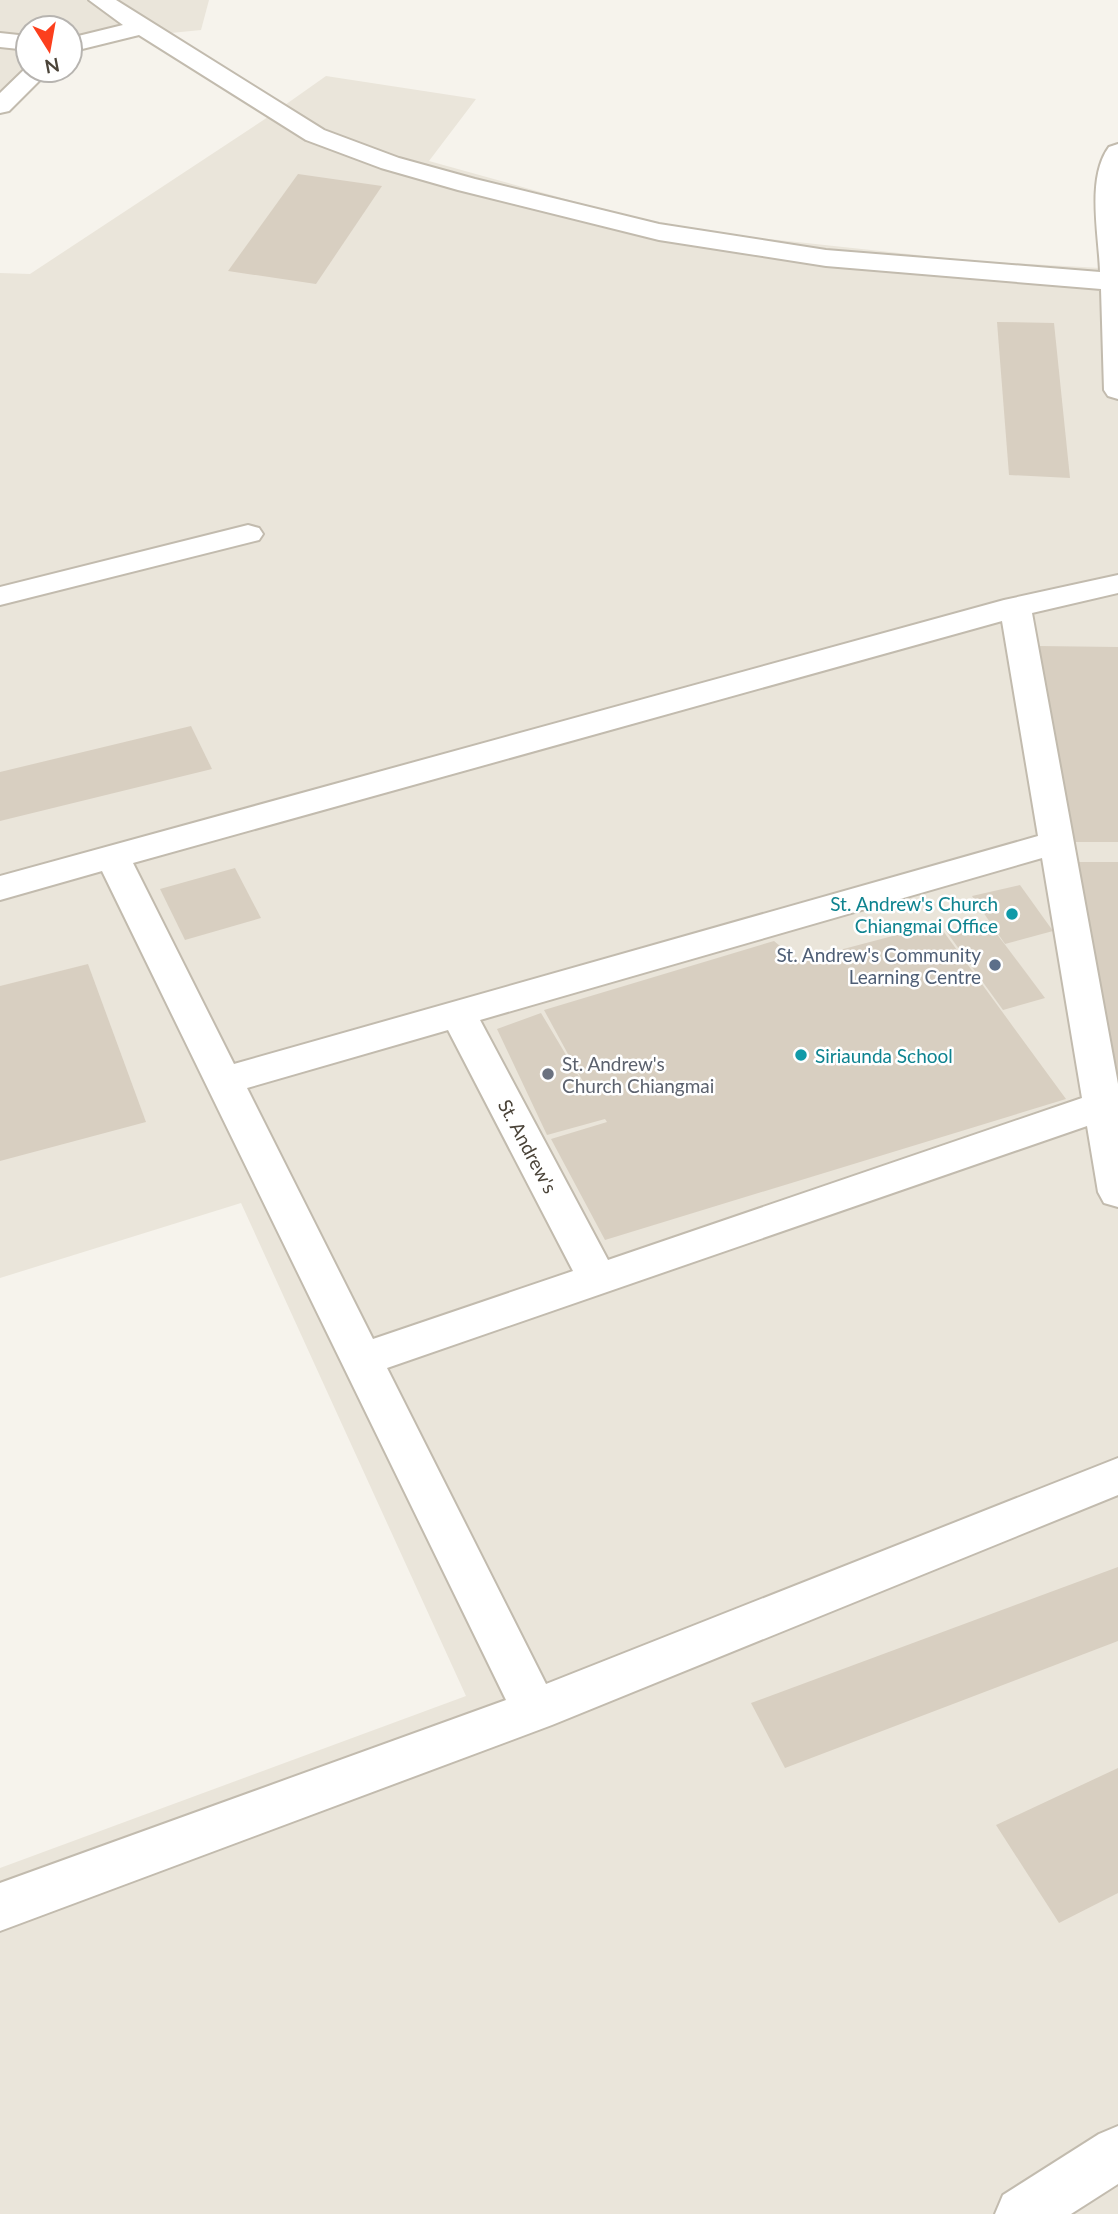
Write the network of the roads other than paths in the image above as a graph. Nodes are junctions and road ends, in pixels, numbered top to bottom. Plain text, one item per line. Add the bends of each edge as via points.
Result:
1 (100, 0) edge
2 (141, 27) junction
3 (84, 41) edge
4 (23, 84) edge
5 (0, 106) edge
6 (1118, 152) edge
7 (1115, 282) edge
8 (1118, 390) edge
9 (248, 534) dead end
10 (1118, 584) edge
11 (0, 596) edge
12 (1015, 607) junction
13 (1057, 842) junction
14 (113, 857) junction
15 (0, 888) edge
16 (458, 1014) junction
17 (223, 1081) junction
18 (1103, 1107) junction
19 (1118, 1192) edge
20 (598, 1279) junction
21 (362, 1360) junction
22 (1118, 1476) edge
23 (535, 1710) junction
24 (0, 1907) edge
25 (1118, 2153) edge
26 (1022, 2214) edge

1 - 2 street
2 - 3 street
2 - 7 street via 316,135 467,186 659,232 826,258
4 - 5 street
6 - 7 street via 1110,187
7 - 8 street
9 - 11 street
10 - 12 street
12 - 13 street
12 - 14 street
13 - 16 street
13 - 18 street
14 - 15 street
14 - 17 street
16 - 17 street
16 - 20 street, St. Andrew's
17 - 21 street
18 - 19 street
18 - 20 street
20 - 21 street
21 - 23 street
22 - 23 street
23 - 24 street
25 - 26 street

